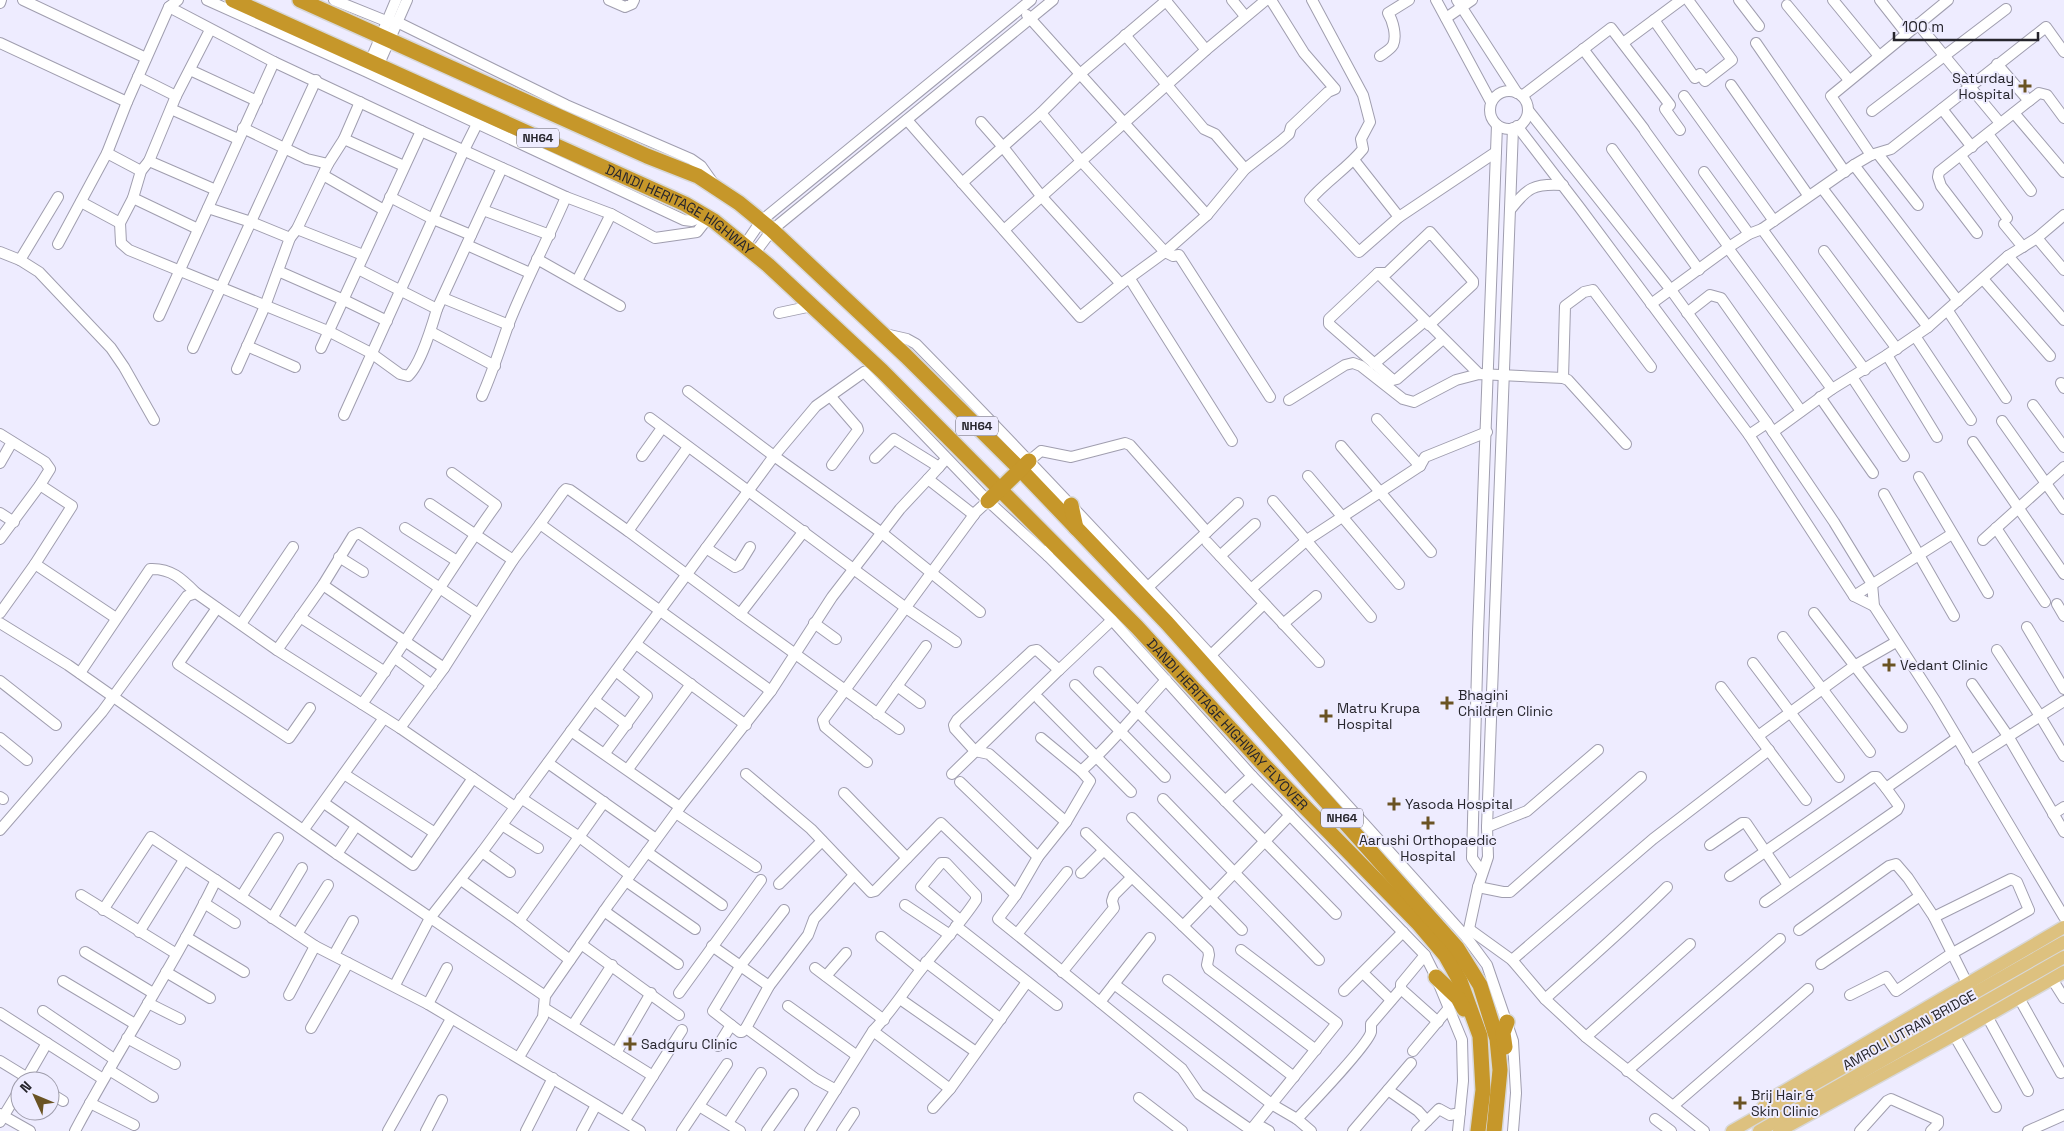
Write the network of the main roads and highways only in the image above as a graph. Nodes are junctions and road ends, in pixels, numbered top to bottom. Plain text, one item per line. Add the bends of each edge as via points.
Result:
1 (233, 0) edge
2 (300, 0) edge
3 (1025, 465) junction
4 (1001, 489) junction
5 (988, 501) road end
6 (1070, 505) road end
7 (1076, 528) junction
8 (1045, 535) joint
9 (2064, 927) edge
10 (2064, 942) edge
11 (2064, 957) edge
12 (2064, 972) edge
13 (1436, 977) road end
14 (1948, 1024) junction
15 (1505, 1029) road end
16 (1754, 1118) junction
17 (1469, 1131) edge
18 (1478, 1131) edge
19 (1494, 1131) edge
20 (1503, 1131) edge
21 (1732, 1131) edge
22 (1760, 1131) edge
23 (1779, 1131) edge

1 - 4 highway, DANDI HERITAGE HIGHWAY / NH64 via 685,204 706,217 816,309
2 - 3 highway, NH64 via 698,176 767,226
3 - 4 highway
3 - 7 highway, NH64
4 - 5 highway
4 - 8 highway, DANDI HERITAGE HIGHWAY / NH64
6 - 7 highway
7 - 19 highway, DANDI HERITAGE HIGHWAY FLYOVER / NH64 via 1167,623 1457,948 1480,985 1497,1039 1500,1070
8 - 18 highway, DANDI HERITAGE HIGHWAY FLYOVER / NH64 via 1137,627 1446,956 1460,980 1480,1036 1484,1090
9 - 16 main road via 1769,1100
10 - 14 main road, AMROLI UTRAN BRIDGE
11 - 14 main road, AMROLI UTRAN BRIDGE
12 - 14 main road via 1987,1016
13 - 17 highway via 1458,998 1466,1012 1476,1060
14 - 16 main road, AMROLI UTRAN BRIDGE
14 - 22 main road, AMROLI UTRAN BRIDGE
14 - 23 main road
15 - 20 highway via 1508,1075
16 - 21 main road, AMROLI UTRAN BRIDGE

